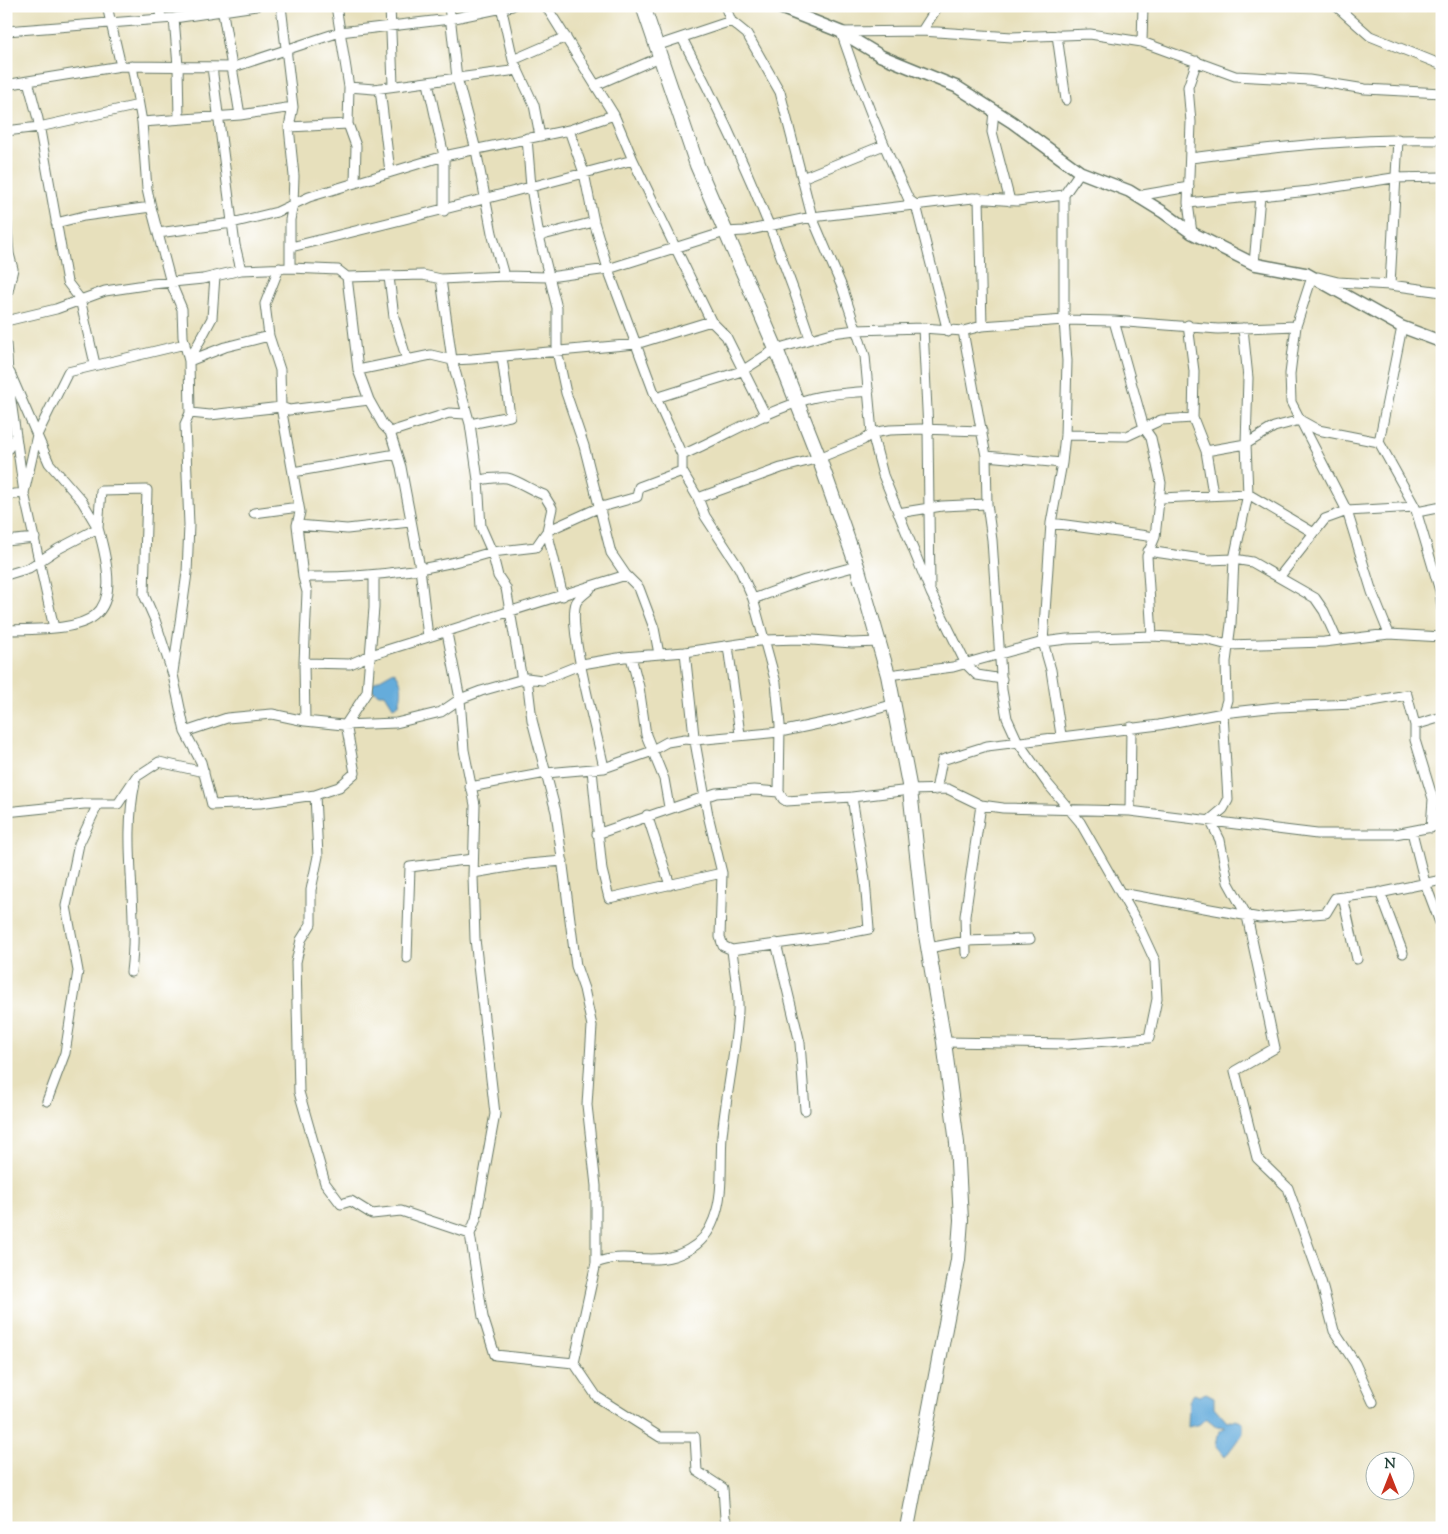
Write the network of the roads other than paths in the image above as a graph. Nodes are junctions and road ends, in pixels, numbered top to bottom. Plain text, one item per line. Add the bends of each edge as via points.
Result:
1 (107, 6) edge
2 (159, 6) edge
3 (256, 6) edge
4 (281, 6) edge
5 (336, 6) edge
6 (390, 6) edge
7 (449, 6) edge
8 (512, 6) edge
9 (546, 6) edge
10 (643, 6) edge
11 (725, 6) edge
12 (776, 6) edge
13 (938, 6) edge
14 (1143, 6) edge
15 (1336, 6) edge
16 (500, 8) edge
17 (222, 9) edge
18 (160, 18) junction
19 (174, 18) junction
20 (450, 19) junction
21 (111, 21) junction
22 (731, 21) junction
23 (391, 26) junction
24 (6, 30) edge
25 (922, 31) junction
26 (340, 32) junction
27 (841, 32) junction
28 (1057, 35) junction
29 (566, 37) junction
30 (682, 38) junction
31 (1142, 42) junction
32 (286, 50) junction
33 (658, 52) junction
34 (513, 60) junction
35 (1197, 61) junction
36 (1442, 65) edge
37 (121, 66) junction
38 (132, 66) junction
39 (178, 66) junction
40 (212, 67) junction
41 (234, 67) junction
42 (518, 70) junction
43 (457, 78) junction
44 (28, 81) junction
45 (428, 83) junction
46 (6, 85) edge
47 (393, 85) junction
48 (596, 85) junction
49 (349, 87) junction
50 (380, 88) junction
51 (1442, 93) edge
52 (1066, 100) dead end
53 (139, 105) junction
54 (293, 107) junction
55 (994, 111) junction
56 (216, 115) junction
57 (240, 115) junction
58 (614, 115) junction
59 (179, 119) junction
60 (142, 122) junction
61 (348, 124) junction
62 (39, 127) junction
63 (289, 127) junction
64 (570, 130) junction
65 (6, 131) edge
66 (540, 136) junction
67 (527, 138) junction
68 (1398, 139) junction
69 (1442, 140) edge
70 (884, 145) junction
71 (476, 150) junction
72 (444, 156) junction
73 (1191, 158) junction
74 (633, 160) junction
75 (390, 172) junction
76 (1080, 172) junction
77 (584, 173) junction
78 (1442, 177) edge
79 (802, 178) junction
80 (1397, 178) junction
81 (355, 182) junction
82 (1189, 186) junction
83 (531, 187) junction
84 (1064, 195) junction
85 (1137, 196) junction
86 (1260, 196) junction
87 (484, 198) junction
88 (979, 198) junction
89 (1010, 201) junction
90 (1188, 203) junction
91 (293, 204) junction
92 (916, 205) junction
93 (150, 207) junction
94 (444, 211) junction
95 (6, 215) edge
96 (812, 217) junction
97 (594, 222) junction
98 (56, 223) junction
99 (232, 223) junction
100 (769, 226) junction
101 (725, 232) junction
102 (158, 233) junction
103 (1192, 233) junction
104 (539, 236) junction
105 (291, 247) junction
106 (676, 248) junction
107 (1254, 264) junction
108 (279, 268) junction
109 (290, 268) junction
110 (608, 269) junction
111 (241, 270) junction
112 (216, 276) junction
113 (389, 276) junction
114 (504, 276) junction
115 (1309, 276) junction
116 (347, 277) junction
117 (550, 277) junction
118 (441, 279) junction
119 (172, 283) junction
120 (1390, 285) junction
121 (1442, 292) edge
122 (80, 299) junction
123 (6, 300) edge
124 (6, 320) edge
125 (1064, 320) junction
126 (711, 321) junction
127 (1114, 321) junction
128 (1188, 325) junction
129 (982, 326) junction
130 (1296, 326) junction
131 (1402, 327) junction
132 (923, 328) junction
133 (1243, 328) junction
134 (856, 330) junction
135 (963, 331) junction
136 (948, 332) junction
137 (269, 336) junction
138 (810, 338) junction
139 (1442, 342) edge
140 (6, 344) edge
141 (185, 344) junction
142 (636, 344) junction
143 (776, 349) junction
144 (557, 351) junction
145 (502, 356) junction
146 (407, 360) junction
147 (452, 360) junction
148 (189, 361) junction
149 (95, 364) junction
150 (358, 370) junction
151 (742, 371) junction
152 (10, 373) junction
153 (869, 391) junction
154 (656, 398) junction
155 (369, 400) junction
156 (798, 403) junction
157 (281, 407) junction
158 (190, 413) junction
159 (466, 414) junction
160 (766, 416) junction
161 (1193, 418) junction
162 (1300, 420) junction
163 (470, 424) junction
164 (1144, 428) junction
165 (928, 430) junction
166 (982, 431) junction
167 (390, 432) junction
168 (872, 433) junction
169 (37, 435) junction
170 (1064, 435) junction
171 (16, 436) junction
172 (1379, 442) junction
173 (1246, 444) junction
174 (1206, 451) junction
175 (6, 452) edge
176 (396, 454) junction
177 (682, 456) junction
178 (986, 456) junction
179 (819, 458) junction
180 (1062, 462) junction
181 (682, 471) junction
182 (293, 472) junction
183 (478, 480) junction
184 (24, 493) junction
185 (1213, 494) junction
186 (1248, 494) junction
187 (6, 495) edge
188 (698, 498) junction
189 (1161, 498) junction
190 (987, 504) junction
191 (299, 507) junction
192 (1442, 507) edge
193 (598, 508) junction
194 (929, 508) junction
195 (1416, 510) junction
196 (1347, 511) junction
197 (254, 513) dead end
198 (898, 513) junction
199 (410, 522) junction
200 (1050, 523) junction
201 (297, 525) junction
202 (98, 528) junction
203 (547, 531) junction
204 (1314, 533) junction
205 (1155, 537) junction
206 (35, 538) junction
207 (6, 541) edge
208 (1148, 551) junction
209 (492, 552) junction
210 (1234, 558) junction
211 (39, 562) junction
212 (857, 566) junction
213 (420, 568) junction
214 (6, 575) edge
215 (374, 575) junction
216 (626, 575) junction
217 (1280, 576) junction
218 (303, 577) junction
219 (592, 587) junction
220 (930, 593) junction
221 (563, 596) junction
222 (753, 599) junction
223 (1442, 609) edge
224 (511, 613) junction
225 (54, 628) junction
226 (6, 630) edge
227 (447, 632) junction
228 (1388, 634) junction
229 (1152, 636) junction
230 (428, 637) junction
231 (1442, 637) edge
232 (766, 640) junction
233 (1337, 640) junction
234 (879, 642) junction
235 (1043, 642) junction
236 (1228, 645) junction
237 (728, 646) junction
238 (686, 652) junction
239 (659, 654) junction
240 (1001, 654) junction
241 (371, 655) junction
242 (631, 657) junction
243 (304, 663) junction
244 (582, 664) junction
245 (966, 664) junction
246 (173, 675) junction
247 (888, 675) junction
248 (525, 679) junction
249 (1002, 679) junction
250 (460, 698) junction
251 (895, 704) junction
252 (1223, 713) junction
253 (1442, 718) edge
254 (305, 721) junction
255 (346, 724) junction
256 (1415, 725) junction
257 (1131, 726) junction
258 (185, 732) junction
259 (780, 732) junction
260 (740, 734) junction
261 (1062, 736) junction
262 (695, 740) junction
263 (1018, 742) junction
264 (651, 750) junction
265 (604, 768) junction
266 (592, 770) junction
267 (204, 772) junction
268 (546, 773) junction
269 (136, 777) junction
270 (470, 787) junction
271 (910, 790) junction
272 (936, 790) junction
273 (779, 792) junction
274 (315, 795) junction
275 (705, 798) junction
276 (852, 798) junction
277 (98, 804) junction
278 (981, 805) junction
279 (669, 807) junction
280 (1072, 810) junction
281 (1130, 811) junction
282 (6, 812) edge
283 (647, 815) junction
284 (1210, 820) junction
285 (1442, 825) edge
286 (1431, 828) junction
287 (1412, 832) junction
288 (597, 834) junction
289 (473, 860) junction
290 (563, 861) junction
291 (473, 873) junction
292 (722, 873) junction
293 (1442, 880) edge
294 (1425, 883) junction
295 (670, 885) junction
296 (1380, 892) junction
297 (1121, 893) junction
298 (1343, 897) junction
299 (1247, 916) junction
300 (1442, 928) edge
301 (1030, 939) dead end
302 (966, 941) junction
303 (776, 943) junction
304 (928, 948) junction
305 (732, 950) junction
306 (966, 953) dead end
307 (1403, 953) dead end
308 (407, 958) dead end
309 (1357, 959) dead end
310 (131, 972) dead end
311 (944, 1042) junction
312 (47, 1101) dead end
313 (805, 1110) dead end
314 (470, 1234) junction
315 (596, 1264) junction
316 (574, 1363) junction
317 (1373, 1402) dead end
318 (731, 1528) edge
319 (907, 1528) edge

1 - 21 street
2 - 18 street
3 - 17 street
4 - 32 street
5 - 26 street
6 - 23 street
7 - 20 street
8 - 16 street
9 - 29 street
10 - 33 main road
11 - 22 street
12 - 27 street
13 - 25 street
14 - 31 street
15 - 36 street via 1370,36
16 - 20 street
16 - 34 street
17 - 19 street
17 - 41 street
18 - 19 street
18 - 21 street
19 - 39 street
20 - 23 street
20 - 43 street
21 - 24 street
21 - 37 street
22 - 30 street
22 - 79 street via 747,34 780,92
23 - 26 street
23 - 47 street
25 - 27 street
25 - 28 street via 1012,37
26 - 32 street
26 - 49 street
27 - 55 street via 881,56 957,87
27 - 70 street
28 - 31 street via 1090,34
28 - 52 street
29 - 34 street
29 - 48 street
30 - 33 street
30 - 100 street via 709,89
31 - 35 street
32 - 41 street
32 - 54 street
33 - 48 street
33 - 101 main road via 697,165
34 - 42 street
35 - 51 street via 1235,76
35 - 73 street via 1188,88
37 - 38 street
37 - 44 street
38 - 39 street
38 - 53 street
39 - 40 street
39 - 59 street
40 - 41 street
40 - 56 street
41 - 57 street
42 - 43 street
42 - 66 street via 534,105
43 - 45 street
43 - 71 street
44 - 46 street
44 - 62 street
45 - 47 street
45 - 72 street
47 - 50 street
48 - 58 street
49 - 50 street
49 - 61 street
50 - 75 street
53 - 60 street
53 - 62 street
54 - 57 street
54 - 63 street
55 - 76 street
55 - 89 street via 992,132
56 - 57 street
56 - 59 street
56 - 99 street
58 - 64 street
58 - 74 street
59 - 60 street
60 - 93 street
61 - 63 street
61 - 81 street via 356,146
62 - 65 street
62 - 98 street
63 - 91 street
64 - 66 street
64 - 77 street
66 - 67 street
67 - 71 street
67 - 83 street
68 - 69 street
68 - 73 street
68 - 80 street
70 - 79 street
70 - 92 street via 909,200
71 - 72 street
71 - 87 street
72 - 75 street
72 - 94 street
73 - 82 street
74 - 77 street
74 - 106 street
75 - 81 street
76 - 84 street
76 - 85 street
77 - 83 street
77 - 97 street
78 - 80 street
79 - 96 street
80 - 86 street
80 - 120 street
81 - 91 street
82 - 85 street
82 - 90 street
83 - 87 street
83 - 104 street
84 - 89 street
84 - 125 street
85 - 103 street
86 - 90 street
86 - 107 street
87 - 94 street
87 - 114 street
88 - 89 street
88 - 92 street
88 - 129 street
90 - 103 street
91 - 99 street via 277,212
91 - 105 street
92 - 96 street
92 - 136 street
93 - 98 street
93 - 102 street
94 - 105 street
95 - 123 street via 13,269
96 - 100 street
96 - 134 street via 842,286
97 - 104 street
97 - 110 street
98 - 122 street via 67,282
99 - 102 street
99 - 111 street
100 - 101 street
100 - 138 street via 788,270
101 - 106 street
101 - 143 main road
102 - 119 street
103 - 107 street
104 - 117 street
105 - 109 street
106 - 110 street
106 - 126 street
107 - 115 street
108 - 109 street
108 - 111 street
108 - 137 street via 265,304
109 - 116 street via 338,270
110 - 117 street
110 - 142 street
111 - 112 street
112 - 119 street
112 - 148 street via 212,318
113 - 116 street
113 - 118 street via 423,275
113 - 146 street via 394,317
114 - 117 street
114 - 118 street
115 - 120 street via 1338,282
115 - 130 street
115 - 131 street
116 - 150 street
117 - 144 street via 556,308
118 - 147 street
119 - 122 street via 105,291
119 - 141 street via 182,309
120 - 121 street
122 - 124 street via 56,309
122 - 149 street
125 - 127 street
125 - 129 street
125 - 170 street via 1068,361
126 - 142 street
126 - 151 street via 726,336
127 - 128 street
127 - 164 street
128 - 133 street
128 - 161 street via 1194,371
129 - 135 street
130 - 133 street
130 - 162 street via 1290,374 1291,402
131 - 139 street
131 - 172 street
132 - 134 street
132 - 136 street
132 - 165 street
133 - 173 street via 1248,378
134 - 138 street
134 - 153 street via 865,356
135 - 136 street
135 - 166 street
137 - 148 street via 225,347
137 - 157 street via 280,370
138 - 143 street
140 - 152 street
141 - 148 street
141 - 149 street
142 - 144 street
142 - 154 street
143 - 151 street
143 - 156 main road
144 - 145 street
144 - 193 street
145 - 147 street
145 - 163 street via 510,416
146 - 147 street via 431,355
146 - 150 street
147 - 159 street
148 - 158 street
149 - 169 street via 68,372
150 - 155 street
151 - 154 street
151 - 160 street
152 - 169 street
152 - 171 street
153 - 156 street via 834,394
153 - 168 street
154 - 177 street
155 - 157 street via 289,410
155 - 167 street via 383,426
156 - 160 street
156 - 179 main road
157 - 158 street via 210,415
157 - 182 street
158 - 246 street via 185,424 189,525 187,573
159 - 163 street
159 - 167 street via 449,414
160 - 177 street
161 - 164 street via 1161,420
161 - 174 street
162 - 172 street via 1318,430
162 - 173 street via 1274,427
162 - 196 street
163 - 183 street
164 - 170 street via 1128,436
164 - 189 street via 1151,438
165 - 166 street
165 - 168 street
165 - 194 street
166 - 178 street
167 - 176 street
168 - 179 street
168 - 198 street via 883,475
169 - 184 street
169 - 202 street via 49,462 82,501
170 - 180 street
171 - 175 street
171 - 184 street
172 - 195 street
173 - 174 street
173 - 186 street
174 - 185 street
176 - 182 street
176 - 199 street
177 - 181 street
178 - 180 street
178 - 190 street
179 - 188 street
179 - 212 main road
180 - 200 street
181 - 188 street
181 - 193 street via 639,487 637,497
182 - 191 street
183 - 203 street via 514,480 544,496 552,508
183 - 209 street via 481,527
184 - 187 street
184 - 206 street
185 - 186 street
185 - 189 street
186 - 204 street
186 - 210 street
188 - 222 street via 705,516 739,568
189 - 205 street
190 - 194 street
190 - 240 street
191 - 197 street
191 - 201 street
192 - 195 street
193 - 203 street
193 - 216 street via 611,553
194 - 198 street
194 - 220 street
195 - 196 street
195 - 223 street via 1440,591
196 - 204 street via 1325,519
196 - 228 street
198 - 220 street
199 - 201 street via 347,529
199 - 213 street
200 - 205 street
200 - 235 street
201 - 218 street
202 - 211 street
202 - 225 street via 106,554 106,604 90,621
202 - 246 street via 101,491 146,490 144,595
203 - 209 street via 536,547
203 - 221 street
204 - 217 street
205 - 208 street
206 - 207 street
206 - 211 street
208 - 210 street via 1208,560
208 - 229 street
209 - 213 street via 445,566
209 - 224 street via 498,576 506,588
210 - 217 street via 1252,562
210 - 236 street
211 - 214 street
211 - 225 street via 43,568
212 - 222 street
212 - 234 main road
213 - 215 street
213 - 230 street
215 - 218 street
215 - 241 street
216 - 219 street
216 - 239 street via 639,588 654,628
217 - 233 street via 1315,598
218 - 243 street via 307,592
219 - 221 street
219 - 244 street via 576,602 574,624
220 - 245 street
221 - 224 street
222 - 232 street
224 - 227 street
224 - 248 street
225 - 226 street
227 - 230 street
227 - 250 street
228 - 231 street
228 - 233 street
229 - 235 street
229 - 236 street via 1205,639
230 - 241 street
232 - 234 street
232 - 237 street
232 - 259 street via 776,683
233 - 236 street
234 - 247 main road
235 - 240 street
235 - 261 street via 1052,670
236 - 252 street via 1227,700
237 - 238 street
237 - 260 street
238 - 239 street
238 - 262 street
239 - 242 street
240 - 245 street
240 - 249 street
241 - 243 street via 350,664
241 - 255 street via 367,692
242 - 244 street
242 - 264 street
243 - 254 street
244 - 248 street via 542,680
244 - 265 street
245 - 247 street
245 - 249 street via 976,675
246 - 258 street
247 - 251 main road
248 - 250 street
248 - 268 street
249 - 263 street via 1007,718
250 - 255 street via 441,712 396,722
250 - 270 street
251 - 259 street
251 - 271 main road
252 - 256 street via 1277,706 1355,704 1407,695
252 - 257 street via 1159,725
252 - 284 street via 1228,800
253 - 256 street
254 - 255 street
254 - 258 street via 272,714 236,717
255 - 274 street via 355,773 339,787
256 - 286 street via 1415,740 1433,799
257 - 261 street
257 - 281 street
258 - 267 street
259 - 260 street
259 - 273 street
260 - 262 street
261 - 263 street
262 - 264 street via 666,742
262 - 275 street
263 - 272 street via 987,746 942,760
263 - 280 street via 1047,783
264 - 265 street
264 - 279 street via 664,779
265 - 266 street
266 - 268 street
266 - 288 street
267 - 269 street via 159,762
267 - 274 street via 212,805 260,803
268 - 270 street
268 - 290 street
269 - 277 street via 118,804
269 - 310 street via 130,806 134,940
270 - 289 street via 475,805
271 - 272 street
271 - 276 street
271 - 304 main road
272 - 278 street via 948,790
273 - 275 street via 728,790
273 - 276 street via 786,801
274 - 314 street via 318,856 311,890 311,924 301,940 296,962 296,999 299,1092 325,1183 341,1204 351,1202 372,1214 401,1211
275 - 279 street
275 - 292 street
276 - 303 street via 869,928
277 - 282 street
277 - 312 street via 79,844 66,906 78,971 65,1053
278 - 280 street
278 - 302 street via 965,916
279 - 283 street
280 - 281 street
280 - 297 street
281 - 284 street
283 - 288 street
283 - 295 street
284 - 287 street via 1317,834
284 - 299 street via 1220,840 1228,882
285 - 286 street
286 - 287 street
287 - 294 street
288 - 295 street via 609,898
289 - 291 street
289 - 308 street via 410,867
290 - 291 street
290 - 315 street via 576,966 592,1026 587,1105 596,1186
291 - 314 street via 475,939 495,1114 476,1219
292 - 295 street
292 - 305 street via 720,937 723,946
293 - 294 street
294 - 296 street
294 - 300 street
296 - 298 street
296 - 307 street
297 - 299 street
297 - 311 street via 1155,961 1157,999 1149,1038 1067,1044
298 - 299 street via 1335,898 1326,913
298 - 309 street
299 - 317 street via 1275,1048 1235,1071 1254,1148 1257,1158 1288,1188 1321,1281 1334,1331 1355,1363
301 - 302 street
302 - 304 street
302 - 306 street
303 - 305 street
303 - 313 street via 800,1044
304 - 311 main road
305 - 315 street via 738,1010 725,1109 721,1193 715,1219 706,1236 688,1250 664,1260 609,1258
311 - 319 main road via 958,1143 961,1220 958,1260
314 - 316 street via 483,1317 495,1355
315 - 316 street
316 - 318 street via 597,1397 660,1437 695,1437 697,1471 723,1488 725,1518

